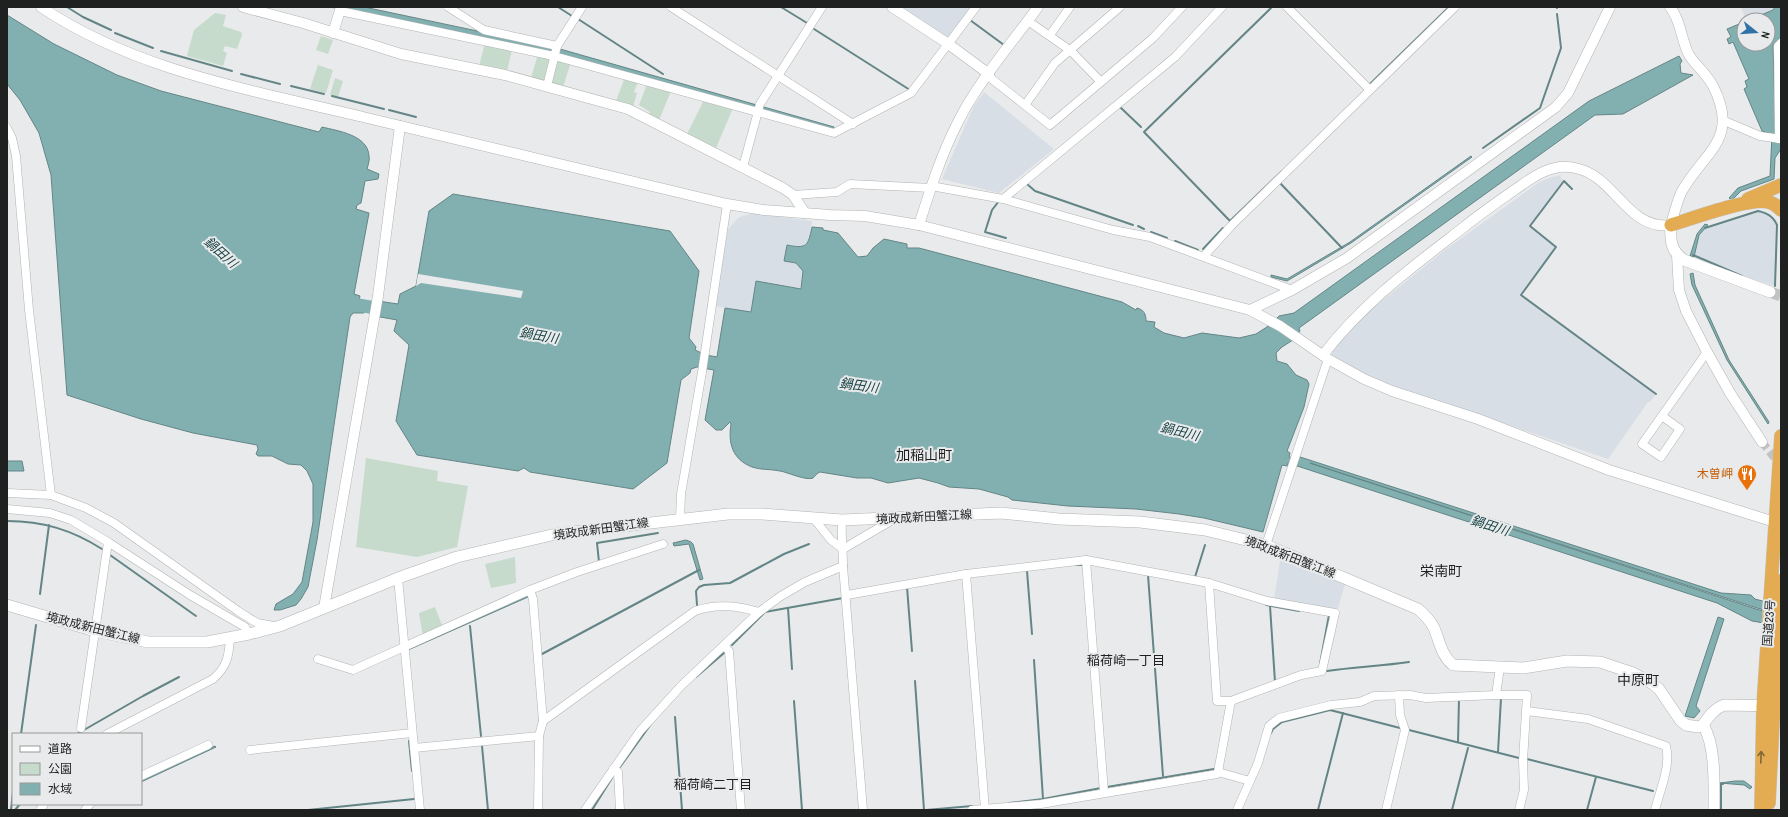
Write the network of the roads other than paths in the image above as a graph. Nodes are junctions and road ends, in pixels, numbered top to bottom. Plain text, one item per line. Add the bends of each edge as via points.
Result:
1 (41, 7) edge
2 (243, 7) edge
3 (448, 7) edge
4 (582, 7) edge
5 (671, 7) edge
6 (822, 7) edge
7 (892, 7) edge
8 (976, 7) edge
9 (1038, 7) edge
10 (1070, 7) edge
11 (1120, 7) edge
12 (1182, 7) edge
13 (1222, 7) edge
14 (1287, 7) edge
15 (1455, 7) edge
16 (1610, 7) edge
17 (1670, 7) edge
18 (341, 9) edge
19 (1028, 20) junction
20 (333, 33) junction
21 (1050, 35) junction
22 (947, 43) junction
23 (1781, 43) edge
24 (557, 46) junction
25 (1071, 51) junction
26 (554, 55) junction
27 (988, 75) junction
28 (778, 76) junction
29 (1101, 82) junction
30 (546, 86) junction
31 (1370, 90) junction
32 (1025, 104) junction
33 (759, 109) junction
34 (1722, 120) junction
35 (853, 124) junction
36 (400, 126) junction
37 (7, 128) edge
38 (1777, 139) edge
39 (743, 167) junction
40 (1781, 185) edge
41 (931, 187) junction
42 (793, 195) junction
43 (1003, 199) junction
44 (727, 204) junction
45 (1730, 207) junction
46 (1781, 210) edge
47 (805, 213) junction
48 (919, 225) junction
49 (1671, 225) junction
50 (1677, 255) junction
51 (1204, 256) junction
52 (1292, 290) junction
53 (1770, 292) tunnel mouth
54 (1250, 310) junction
55 (1707, 352) junction
56 (1326, 357) junction
57 (1662, 416) junction
58 (1781, 436) edge
59 (1762, 442) tunnel mouth
60 (7, 492) edge
61 (51, 495) junction
62 (7, 509) edge
63 (680, 518) junction
64 (894, 518) junction
65 (814, 519) junction
66 (842, 520) junction
67 (1778, 523) edge
68 (108, 542) junction
69 (663, 544) dead end
70 (1266, 545) junction
71 (843, 549) junction
72 (1086, 560) junction
73 (843, 566) junction
74 (1781, 567) edge
75 (966, 574) junction
76 (398, 578) junction
77 (1209, 583) junction
78 (530, 590) junction
79 (847, 595) junction
80 (1775, 597) junction
81 (7, 606) edge
82 (324, 608) junction
83 (759, 612) junction
84 (277, 627) junction
85 (95, 631) junction
86 (249, 634) junction
87 (230, 638) junction
88 (724, 646) junction
89 (404, 648) junction
90 (318, 659) dead end
91 (1500, 667) junction
92 (1398, 695) junction
93 (1496, 695) junction
94 (1231, 701) junction
95 (1773, 706) edge
96 (1527, 711) junction
97 (543, 721) junction
98 (1703, 725) junction
99 (81, 728) dead end
100 (109, 733) edge
101 (412, 733) junction
102 (539, 736) junction
103 (208, 745) dead end
104 (414, 748) junction
105 (250, 750) dead end
106 (613, 769) junction
107 (1218, 772) junction
108 (142, 776) edge
109 (1250, 781) junction
110 (1104, 792) junction
111 (985, 809) edge
112 (420, 810) edge
113 (538, 810) edge
114 (585, 810) edge
115 (620, 810) edge
116 (741, 810) edge
117 (863, 810) edge
118 (972, 810) edge
119 (1237, 810) edge
120 (1386, 810) edge
121 (1519, 810) edge
122 (1655, 810) edge
123 (1714, 810) edge
124 (1761, 810) edge
125 (1769, 810) edge

1 - 36 street via 102,43 172,69
2 - 20 street
3 - 24 street via 484,30
4 - 24 street
5 - 28 street
6 - 28 street
7 - 22 street
8 - 22 street
9 - 19 street
10 - 21 street
11 - 25 street
12 - 29 street via 1152,38
13 - 43 street via 1175,57
14 - 31 street
15 - 31 street
16 - 52 street via 1568,93 1556,107 1348,258
17 - 34 street via 1689,54 1714,86 1722,110
18 - 20 street
18 - 26 street
19 - 21 street
19 - 27 street
20 - 30 street via 401,54
21 - 25 street
22 - 27 street
22 - 35 street via 911,93
23 - 38 street via 1778,46
24 - 26 street
25 - 29 street
25 - 32 street via 1055,63
26 - 30 street
26 - 33 street
27 - 32 street
27 - 41 street via 958,122
28 - 33 street
28 - 35 street
29 - 32 street via 1050,125
30 - 39 street via 628,109
31 - 51 street via 1231,226
33 - 35 street via 834,134
33 - 39 street
34 - 38 street via 1760,136
34 - 49 street via 1722,131 1718,141 1682,191
36 - 44 street
36 - 82 street via 378,296
37 - 61 street via 16,156 29,310
39 - 42 street
40 - 45 highway
41 - 42 street via 850,184 837,192
41 - 43 street
41 - 48 street
42 - 47 street
43 - 51 street via 1112,230 1150,237
44 - 47 street
44 - 63 street via 706,352 681,494
45 - 46 highway via 1767,201
45 - 49 highway
47 - 48 street via 865,216
48 - 54 street
49 - 50 main road via 1672,248
49 - 56 street via 1653,225 1637,216 1586,171 1566,167 1543,172 1483,212 1402,275 1340,333
50 - 53 main road via 1688,262
50 - 55 street via 1679,290
51 - 52 street
52 - 54 street
54 - 56 street
55 - 57 street
55 - 59 street
56 - 67 street via 1364,379 1478,419 1609,470
56 - 70 street
57 - 57 street via 1642,444 1661,457 1680,429
58 - 67 highway, 国道23号
60 - 61 street
61 - 84 street via 86,508 114,523 245,615 257,622
62 - 68 street via 50,513 71,520
63 - 65 main road, 境政成新田蟹江線 via 728,514
63 - 76 main road, 境政成新田蟹江線 via 556,534 457,557
64 - 66 main road, 境政成新田蟹江線
64 - 70 main road, 境政成新田蟹江線 via 1001,513 1059,519 1140,522 1205,530
64 - 71 street
65 - 66 main road, 境政成新田蟹江線
65 - 71 street via 830,540
66 - 71 street
67 - 80 highway, 国道23号
68 - 85 street
68 - 86 street via 244,628
69 - 78 street
70 - 91 main road, 境政成新田蟹江線 via 1418,609 1428,618 1443,653 1453,665
71 - 73 street
72 - 75 street
72 - 77 street
72 - 110 street
73 - 79 street
73 - 83 street via 805,582
74 - 80 highway, 国道23号
75 - 79 street
75 - 111 street
76 - 82 main road, 境政成新田蟹江線
76 - 89 street
77 - 94 street via 1217,701
77 - 94 street via 1267,601 1335,613 1322,671 1301,675
78 - 89 street
78 - 97 street via 533,599
79 - 117 street
80 - 95 highway, 国道23号
81 - 85 main road, 境政成新田蟹江線
82 - 84 main road, 境政成新田蟹江線
83 - 88 street
83 - 97 street via 728,606 707,606 695,610
84 - 86 main road, 境政成新田蟹江線
85 - 87 main road, 境政成新田蟹江線 via 148,642 207,642
85 - 99 street
86 - 87 main road, 境政成新田蟹江線
87 - 100 street via 227,663 222,672
88 - 106 street via 640,731
88 - 116 street via 729,651
89 - 90 street via 353,670
89 - 101 street
91 - 93 street
91 - 98 main road, 境政成新田蟹江線 via 1523,668 1567,661 1600,662 1633,672 1646,679 1659,689 1683,723 1698,728
92 - 93 street via 1426,698
92 - 109 street via 1368,697 1360,702 1331,705 1279,718 1269,726
92 - 120 street via 1405,730
93 - 96 street via 1527,695
94 - 107 street
95 - 98 main road via 1724,705 1717,707
124 -> 95 highway, 国道23号
95 - 125 highway, 国道23号
96 - 121 street via 1523,761 1524,790
96 - 122 street via 1588,719 1666,746 1667,763
97 - 102 street
98 - 123 main road via 1707,731 1712,759
101 - 104 street
101 - 105 street
102 - 104 street
102 - 113 street
103 - 108 street
104 - 112 street
106 - 114 street
106 - 115 street via 618,772
107 - 109 street
107 - 110 street
109 - 119 street
110 - 111 street via 1041,804
111 - 118 street

